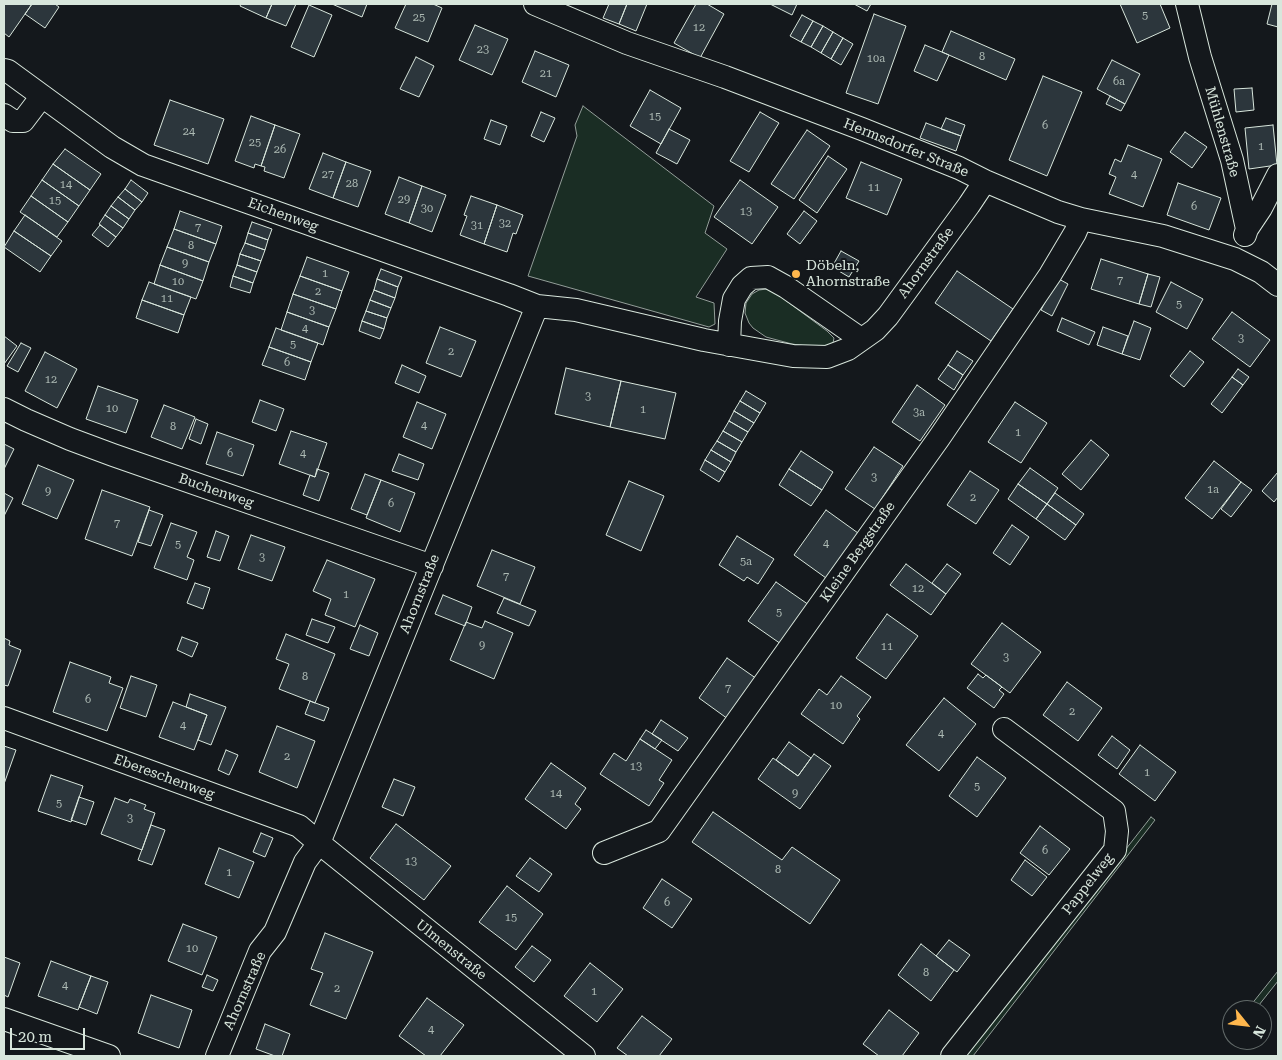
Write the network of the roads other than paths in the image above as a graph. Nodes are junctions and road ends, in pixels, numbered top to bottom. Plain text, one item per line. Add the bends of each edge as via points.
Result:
1 (534, 4) edge
2 (1187, 4) edge
3 (4, 70) edge
4 (42, 96) junction
5 (4, 115) edge
6 (1278, 175) edge
7 (985, 181) junction
8 (1081, 219) junction
9 (1247, 229) junction
10 (1235, 259) junction
11 (1278, 285) edge
12 (537, 306) junction
13 (861, 339) junction
14 (729, 345) junction
15 (4, 409) edge
16 (432, 566) junction
17 (4, 718) edge
18 (1004, 729) dead end
19 (319, 844) junction
20 (604, 853) dead end
21 (4, 1019) edge
22 (109, 1056) edge
23 (217, 1056) edge
24 (584, 1056) edge
25 (952, 1056) edge

1 - 7 street, Hermsdorfer Straße via 626,43 862,129
2 - 9 street, Mühlenstraße via 1232,160
3 - 4 street, Eichenweg
4 - 5 street via 23,121 13,121
4 - 12 street, Eichenweg via 112,147 143,165
6 - 9 street
7 - 8 street, Hermsdorfer Straße
7 - 13 street, Ahornstraße via 888,316
8 - 10 street, Hermsdorfer Straße via 1163,236
8 - 20 street, Kleine Bergstraße via 1050,275 939,438 658,831
9 - 10 street
10 - 11 street, Hermsdorfer Straße
12 - 14 street, Ahornstraße via 576,310
12 - 16 street, Ahornstraße
13 - 14 street, Ahornstraße via 848,349 827,357 793,356
13 - 14 street via 768,277 751,278 742,286 734,300
15 - 16 street, Buchenweg via 113,455
16 - 19 street, Ahornstraße
17 - 19 street, Ebereschenweg via 299,826
18 - 25 street, Pappelweg via 1114,811 1115,850
19 - 23 street, Ahornstraße via 305,862 276,932 260,952
19 - 24 street, Ulmenstraße
21 - 22 street

